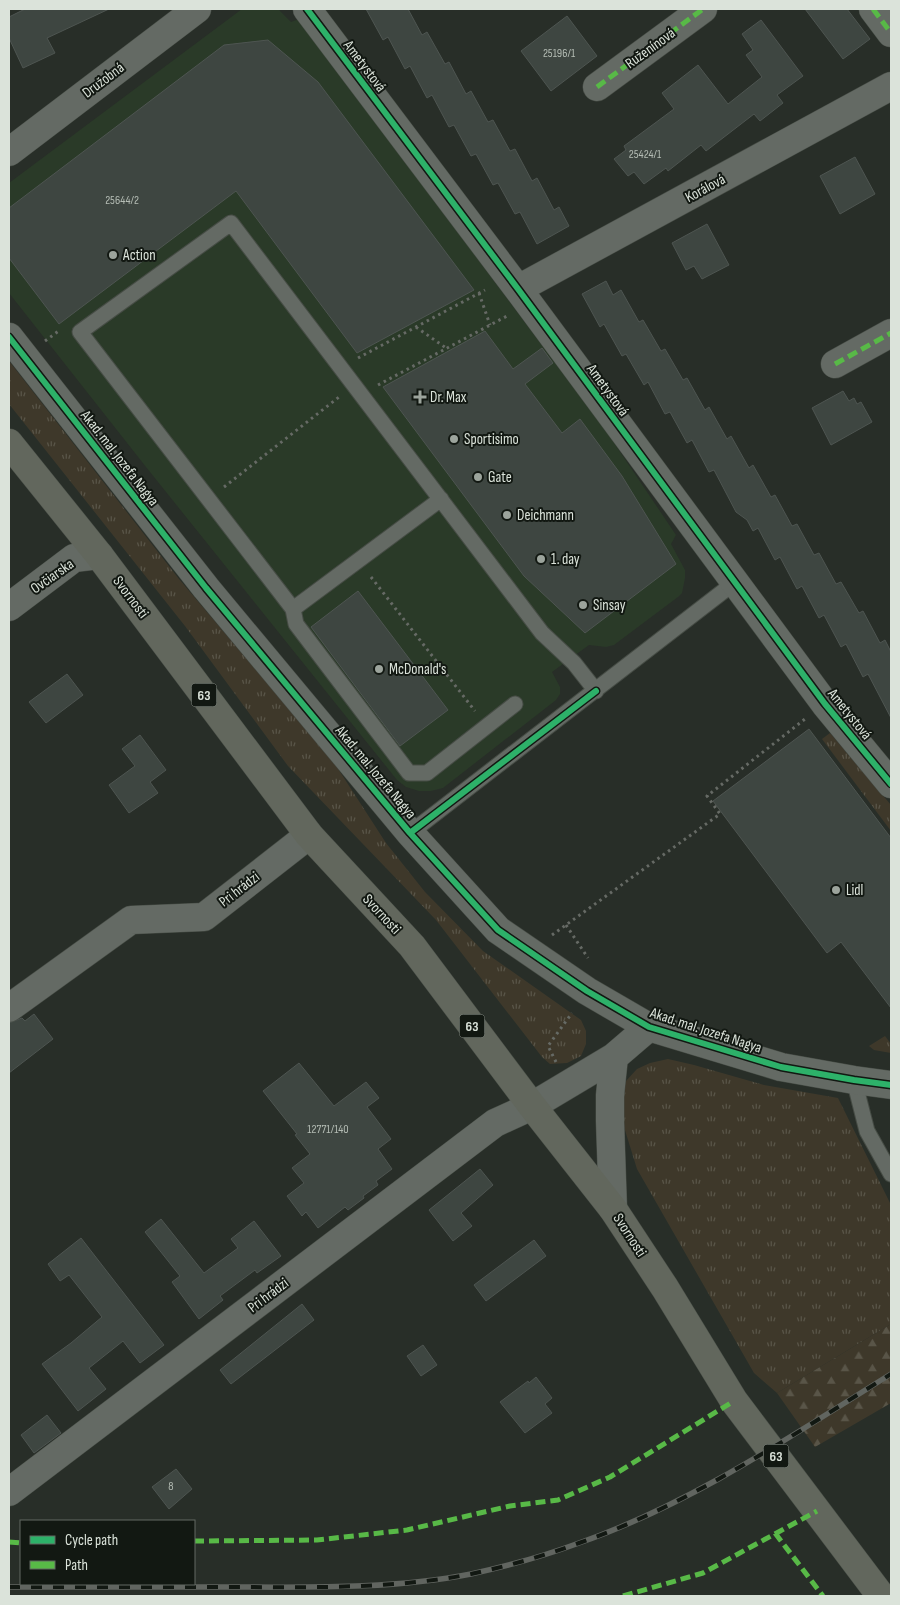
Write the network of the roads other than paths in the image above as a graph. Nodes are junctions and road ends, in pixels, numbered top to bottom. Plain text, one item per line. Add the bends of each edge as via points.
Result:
1 (197, 9) edge
2 (307, 9) edge
3 (703, 9) edge
4 (873, 9) edge
5 (891, 33) edge
6 (891, 86) edge
7 (597, 87) dead end
8 (9, 152) edge
9 (515, 301) junction
10 (891, 333) edge
11 (9, 337) edge
12 (835, 364) dead end
13 (9, 443) edge
14 (441, 499) junction
15 (99, 555) junction
16 (734, 583) junction
17 (9, 607) edge
18 (293, 609) junction
19 (596, 691) junction
20 (515, 704) dead end
21 (891, 784) edge
22 (410, 833) junction
23 (308, 835) junction
24 (9, 1008) edge
25 (649, 1026) junction
26 (614, 1057) junction
27 (854, 1080) junction
28 (891, 1085) edge
29 (532, 1106) junction
30 (884, 1150) edge
31 (891, 1174) edge
32 (613, 1209) junction
33 (9, 1492) edge
34 (881, 1596) edge

1 - 8 street, Družobná
2 - 9 street, Ametystová
3 - 7 street, Ruženínová
4 - 5 street
6 - 9 street, Korálová
9 - 16 street, Ametystová
10 - 12 street
11 - 22 street, Akad. mal. Jozefa Nagya via 206,588
13 - 15 main road, Svornosti / 63
14 - 18 lane
14 - 18 lane via 231,223 80,332
14 - 19 lane via 542,633 574,663
15 - 17 street, Ovčiarska via 74,558
15 - 23 main road, Svornosti / 63
16 - 19 lane
16 - 21 street, Ametystová via 825,704
18 - 20 lane via 296,624 409,773 427,773
19 - 22 lane
22 - 25 street, Akad. mal. Jozefa Nagya via 498,930 587,991
23 - 24 street, Pri hrádzi via 204,917 131,920
23 - 29 main road, Svornosti / 63 via 412,946
25 - 26 street, Pri hrádzi
25 - 27 street, Akad. mal. Jozefa Nagya via 781,1067
26 - 29 street, Pri hrádzi
26 - 32 street via 610,1113
27 - 28 street, Akad. mal. Jozefa Nagya
27 - 30 lane via 867,1131
29 - 32 main road, Svornosti / 63
29 - 33 street, Pri hrádzi via 495,1124
30 - 31 lane
32 - 34 main road, Svornosti / 63 via 734,1401

